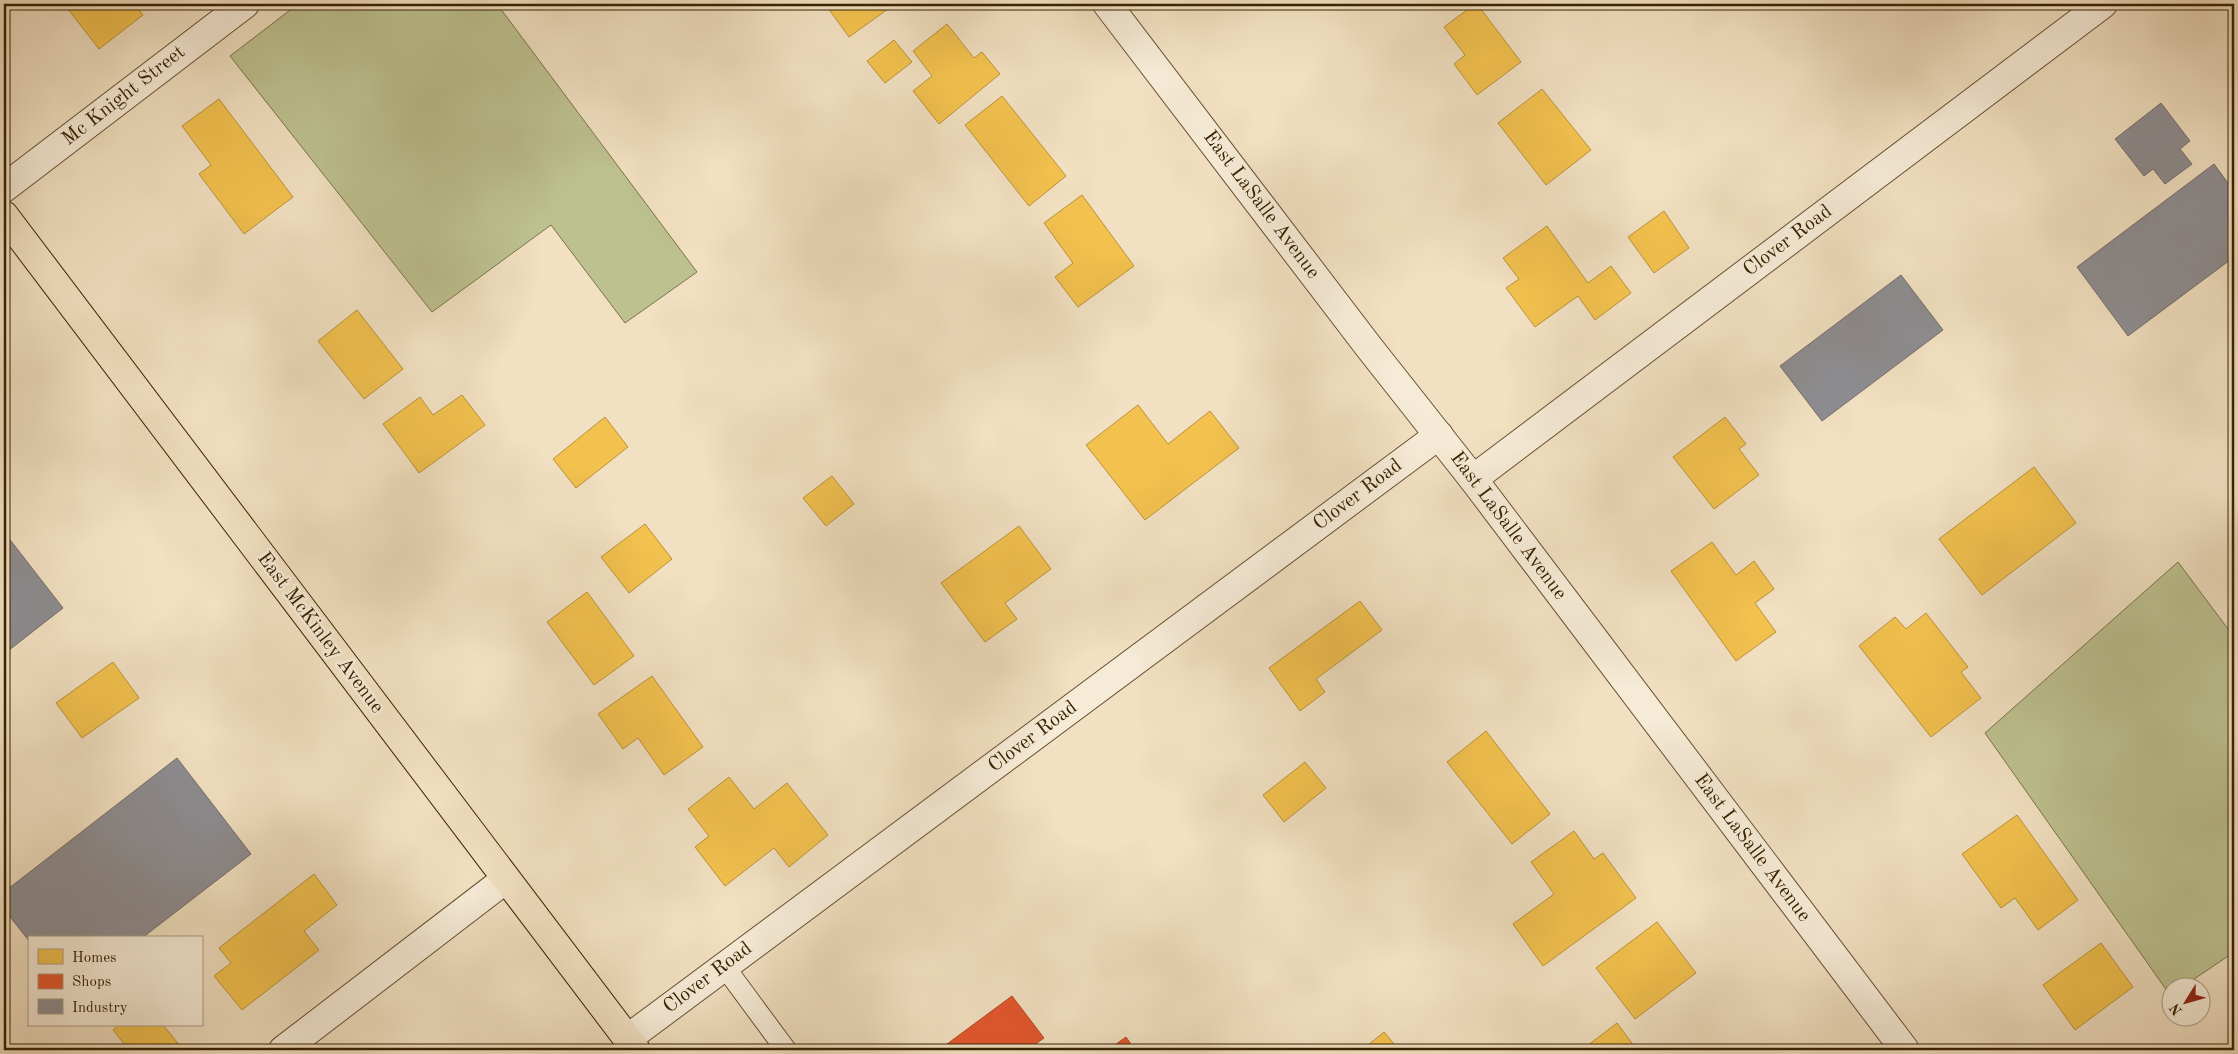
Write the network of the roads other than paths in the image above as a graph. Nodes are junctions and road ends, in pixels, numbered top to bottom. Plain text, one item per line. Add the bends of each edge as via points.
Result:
1 (245, 4) edge
2 (1107, 4) edge
3 (2103, 4) edge
4 (4, 188) edge
5 (4, 215) edge
6 (1439, 435) junction
7 (1474, 479) junction
8 (506, 879) junction
9 (724, 966) junction
10 (632, 1044) edge
11 (283, 1050) edge
12 (786, 1050) edge
13 (1904, 1050) edge

1 - 4 street, Mc Knight Street
2 - 6 street, East LaSalle Avenue
3 - 7 street, Clover Road
5 - 8 main road, East McKinley Avenue
6 - 7 street, East LaSalle Avenue
6 - 9 street, Clover Road
7 - 13 street, East LaSalle Avenue
8 - 10 main road, East McKinley Avenue
8 - 11 street
9 - 10 street, Clover Road
9 - 12 lane

